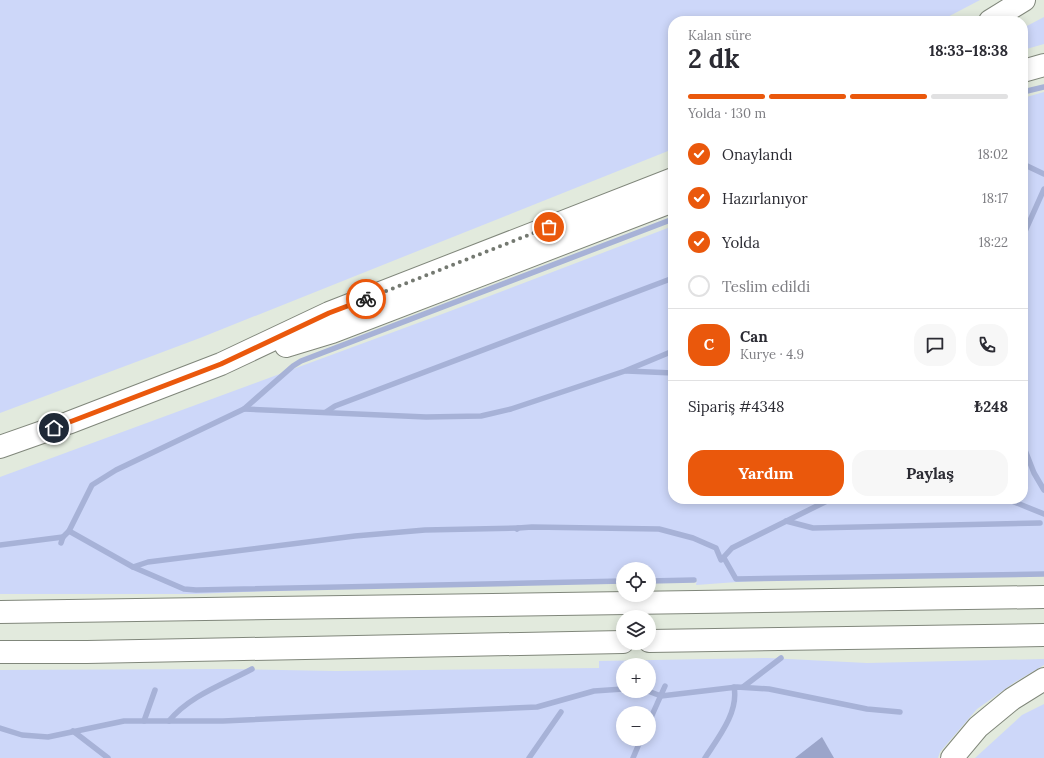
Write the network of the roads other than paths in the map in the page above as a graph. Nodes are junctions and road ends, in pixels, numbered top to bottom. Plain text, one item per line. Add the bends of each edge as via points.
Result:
1 (1024, 0) edge
2 (998, 16) edge
3 (1044, 65) edge
4 (1028, 70) edge
5 (668, 181) edge
6 (668, 202) edge
7 (221, 364) junction
8 (0, 447) edge
9 (1044, 597) edge
10 (0, 612) edge
11 (1044, 635) edge
12 (656, 641) edge
13 (616, 642) edge
14 (0, 652) edge
15 (1044, 679) edge
16 (952, 758) edge

1 - 2 highway
3 - 4 highway
5 - 7 highway via 329,313
6 - 7 highway via 332,332
7 - 8 highway
9 - 10 highway
11 - 12 highway
13 - 14 highway
15 - 16 highway via 1012,699 978,727

